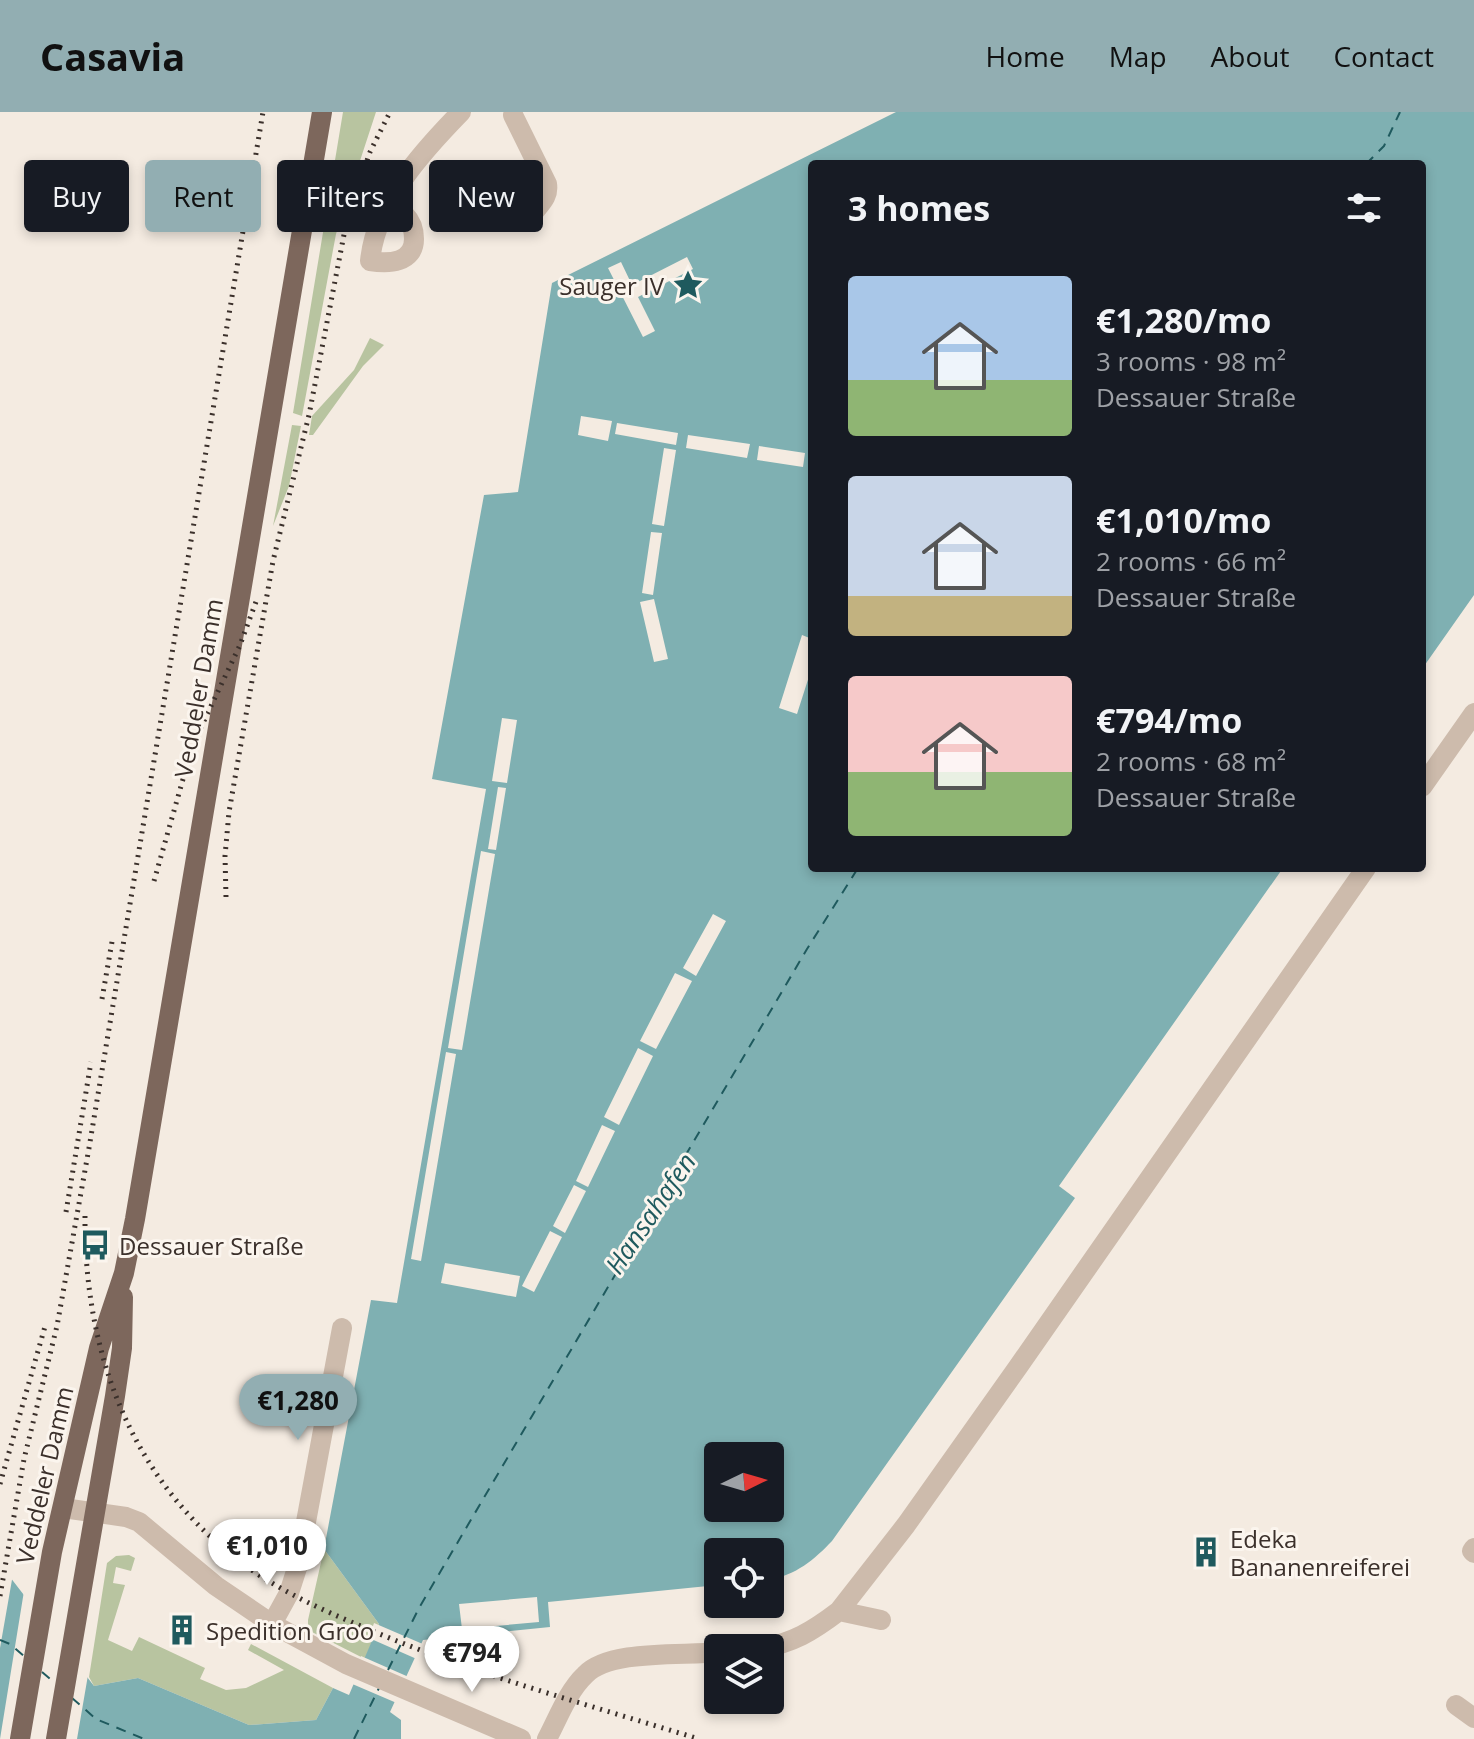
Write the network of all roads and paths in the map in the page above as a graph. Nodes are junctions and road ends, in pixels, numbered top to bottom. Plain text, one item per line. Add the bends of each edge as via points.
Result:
1 (322, 112) edge
2 (461, 112) edge
3 (513, 115) dead end
4 (535, 160) edge
5 (413, 168) edge
6 (543, 176) edge
7 (543, 201) edge
8 (1474, 713) edge
9 (1426, 781) edge
10 (1363, 872) edge
11 (124, 1273) junction
12 (342, 1328) dead end
13 (63, 1508) junction
14 (95, 1513) junction
15 (839, 1611) junction
16 (881, 1620) dead end
17 (272, 1624) junction
18 (784, 1643) edge
19 (704, 1653) edge
20 (1456, 1705) dead end
21 (1474, 1718) edge
22 (20, 1739) edge
23 (56, 1739) edge
24 (521, 1739) edge
25 (547, 1739) edge

1 - 11 main road, Veddeler Damm
2 - 5 street
3 - 4 street
6 - 7 street via 548,191
8 - 9 street
10 - 15 street via 906,1525
11 - 13 main road, Veddeler Damm via 99,1348
11 - 14 main road, Veddeler Damm via 122,1348
12 - 17 street via 298,1565
13 - 14 street
13 - 22 main road, Veddeler Damm
14 - 17 street via 132,1518 146,1526 216,1586
14 - 23 main road, Veddeler Damm
15 - 16 street
15 - 18 street
17 - 24 street via 346,1664
19 - 25 street via 623,1659 587,1672
20 - 21 street

